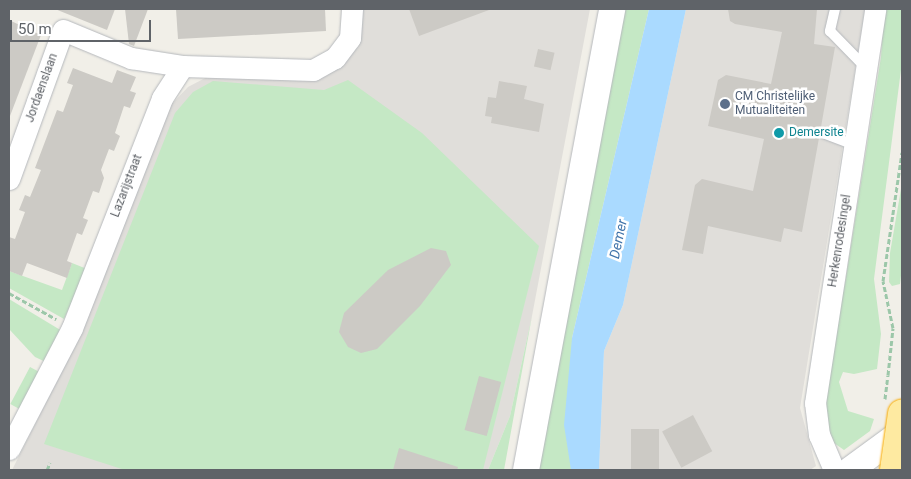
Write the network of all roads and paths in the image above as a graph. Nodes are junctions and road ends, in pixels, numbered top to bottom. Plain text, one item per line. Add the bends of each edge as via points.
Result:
1 (352, 9) edge
2 (612, 9) edge
3 (835, 9) edge
4 (875, 9) edge
5 (183, 66) junction
6 (868, 69) junction
7 (823, 132) dead end
8 (856, 145) junction
9 (902, 152) edge
10 (9, 179) edge
11 (9, 293) edge
12 (72, 328) junction
13 (888, 375) dead end
14 (902, 414) edge
15 (902, 432) edge
16 (9, 449) edge
17 (50, 463) dead end
18 (47, 470) edge
19 (526, 470) edge
20 (834, 470) edge
21 (850, 470) edge
22 (894, 470) edge

1 - 5 street via 350,38 335,58 313,70
2 - 19 street
3 - 6 lane via 830,31
4 - 6 street, Herkenrodesingel
5 - 10 street, Jordaenslaan via 130,58 63,30
5 - 12 street, Lazarijstraat via 162,98
6 - 8 street, Herkenrodesingel
7 - 8 lane
8 - 20 street, Herkenrodesingel via 815,403 819,436
9 - 13 path via 883,281 893,328
11 - 12 path
12 - 16 street, Lazarijstraat
14 - 22 highway, bridge
15 - 21 street
17 - 18 path

